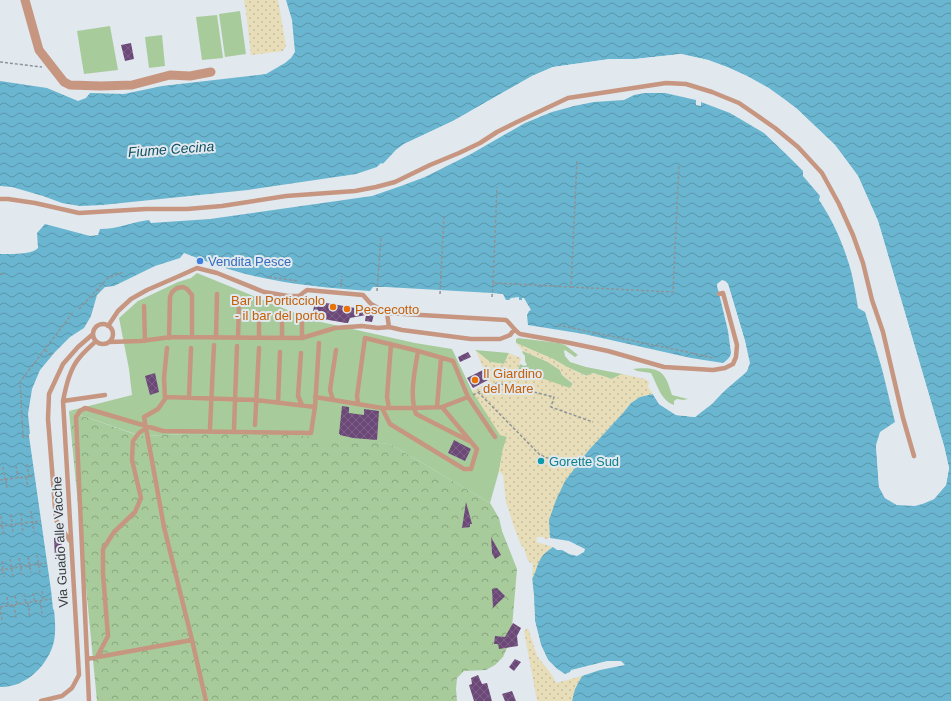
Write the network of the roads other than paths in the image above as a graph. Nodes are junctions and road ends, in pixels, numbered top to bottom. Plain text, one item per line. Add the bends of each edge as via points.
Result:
1 (25, 0) edge
2 (212, 72) dead end
3 (0, 199) edge
4 (217, 294) dead end
5 (719, 294) dead end
6 (144, 306) dead end
7 (239, 306) dead end
8 (259, 313) dead end
9 (388, 313) junction
10 (282, 317) dead end
11 (302, 322) dead end
12 (108, 326) junction
13 (389, 327) junction
14 (514, 330) junction
15 (93, 334) junction
16 (192, 337) junction
17 (169, 338) junction
18 (216, 338) junction
19 (238, 338) junction
20 (259, 338) junction
21 (282, 338) junction
22 (302, 338) junction
23 (96, 341) junction
24 (144, 341) junction
25 (109, 342) junction
26 (319, 343) dead end
27 (391, 344) junction
28 (214, 345) dead end
29 (237, 346) dead end
30 (167, 348) dead end
31 (191, 348) dead end
32 (260, 348) dead end
33 (336, 350) dead end
34 (418, 351) junction
35 (280, 352) dead end
36 (301, 353) dead end
37 (441, 358) junction
38 (105, 395) dead end
39 (165, 397) junction
40 (315, 397) junction
41 (468, 397) junction
42 (189, 398) junction
43 (212, 399) junction
44 (235, 400) junction
45 (256, 400) junction
46 (334, 400) junction
47 (63, 401) junction
48 (278, 403) junction
49 (358, 404) junction
50 (302, 405) junction
51 (315, 407) junction
52 (440, 407) junction
53 (382, 408) junction
54 (389, 408) junction
55 (414, 408) junction
56 (255, 425) dead end
57 (146, 427) junction
58 (210, 428) dead end
59 (234, 429) dead end
60 (495, 437) dead end
61 (472, 443) junction
62 (914, 456) dead end
63 (71, 543) junction
64 (192, 640) junction
65 (97, 657) junction
66 (87, 659) junction
67 (41, 701) edge
68 (89, 701) edge
69 (206, 701) edge

1 - 2 street via 39,50 64,82 70,85 132,85 170,75 190,76
3 - 62 lane via 8,198 78,213 187,209 376,188 459,153 568,98 666,83 686,84 739,103 798,147 822,173 840,204 853,234 883,332
4 - 18 lane
5 - 14 lane via 723,293 737,345 733,364 725,368 713,370 664,367 608,351 520,334
6 - 24 lane
7 - 19 lane
8 - 20 lane
9 - 12 lane via 371,304 363,295 307,290 299,296 288,296 264,292 217,273 197,268 131,299 118,311
9 - 13 lane
9 - 14 lane via 506,320
10 - 21 lane
11 - 22 lane
12 - 15 lane via 98,326
12 - 25 lane via 113,334
13 - 14 lane via 471,339 500,339
13 - 22 lane via 335,328
15 - 23 lane
15 - 63 lane via 63,364 49,394 48,419 56,520
16 - 17 lane
16 - 17 lane via 192,295 183,287 177,288 170,297
16 - 18 lane
17 - 24 lane
18 - 19 lane
19 - 20 lane
20 - 21 lane
21 - 22 lane
23 - 25 lane via 104,344
23 - 47 lane, Via Guado alle Vacche via 79,358 71,372
24 - 25 lane
26 - 40 lane
27 - 34 lane
27 - 49 lane via 365,338
27 - 54 lane
28 - 43 lane
29 - 44 lane
30 - 39 lane
31 - 42 lane
32 - 45 lane
33 - 46 lane via 330,390
34 - 37 lane
34 - 55 lane via 413,392
35 - 48 lane
36 - 50 lane via 298,396
37 - 41 lane via 453,361
37 - 52 lane
38 - 47 lane
39 - 42 lane
39 - 57 lane via 158,409 144,417
40 - 46 lane
40 - 51 lane
41 - 52 lane
41 - 60 lane
42 - 43 lane
43 - 44 lane
43 - 58 lane
44 - 45 lane
44 - 59 lane
45 - 48 lane
45 - 56 lane
46 - 49 lane
47 - 63 lane, Via Guado alle Vacche
48 - 50 lane
49 - 53 lane
50 - 51 lane
51 - 57 lane via 311,434 163,431
52 - 55 lane
52 - 61 lane
53 - 54 lane
53 - 61 lane via 390,424 464,469 471,469 477,449
54 - 55 lane
55 - 61 lane via 416,414
57 - 64 lane via 164,527
57 - 65 lane via 133,441 132,460 141,498 134,512 114,532 104,549 103,574 108,636
57 - 66 lane via 85,408 76,417
63 - 67 lane, Via Guado alle Vacche via 78,675 72,688 62,696
64 - 65 lane
64 - 69 lane
65 - 66 lane
66 - 68 lane

